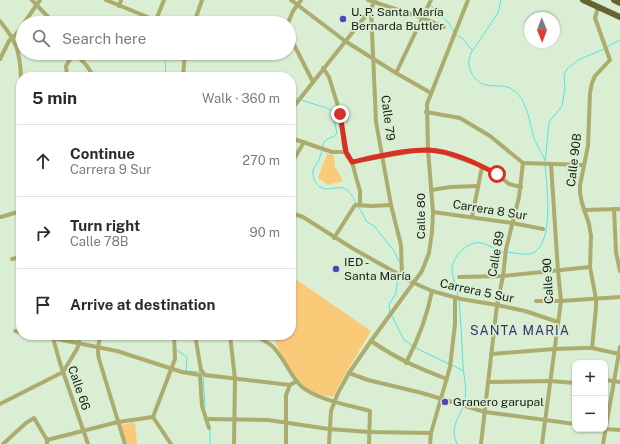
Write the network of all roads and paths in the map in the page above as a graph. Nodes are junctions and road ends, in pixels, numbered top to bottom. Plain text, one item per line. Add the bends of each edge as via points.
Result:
1 (32, 0) edge
2 (106, 0) edge
3 (121, 0) edge
4 (164, 0) edge
5 (202, 0) edge
6 (291, 0) edge
7 (302, 0) edge
8 (368, 0) edge
9 (468, 0) edge
10 (583, 0) edge
11 (614, 0) edge
12 (375, 1) edge
13 (38, 2) edge
14 (430, 3) edge
15 (620, 3) edge
16 (119, 6) junction
17 (298, 6) junction
18 (598, 7) junction
19 (371, 9) junction
20 (29, 16) edge
21 (48, 16) edge
22 (145, 16) edge
23 (158, 16) edge
24 (196, 16) edge
25 (291, 16) edge
26 (620, 17) edge
27 (423, 18) junction
28 (0, 21) edge
29 (444, 27) dead end
30 (16, 33) edge
31 (12, 37) junction
32 (345, 41) junction
33 (16, 45) edge
34 (296, 49) edge
35 (373, 58) junction
36 (0, 59) edge
37 (20, 60) edge
38 (69, 60) edge
39 (81, 60) edge
40 (184, 60) edge
41 (323, 68) junction
42 (21, 72) edge
43 (67, 72) edge
44 (91, 72) edge
45 (183, 72) edge
46 (396, 73) junction
47 (313, 82) junction
48 (431, 93) junction
49 (296, 104) edge
50 (426, 112) junction
51 (296, 140) edge
52 (304, 142) junction
53 (428, 150) junction
54 (346, 152) junction
55 (296, 156) edge
56 (383, 156) junction
57 (352, 162) junction
58 (523, 163) junction
59 (550, 164) junction
60 (584, 165) junction
61 (482, 167) junction
62 (478, 186) junction
63 (521, 187) junction
64 (431, 190) junction
65 (358, 205) junction
66 (391, 205) junction
67 (614, 209) junction
68 (620, 209) edge
69 (584, 210) junction
70 (16, 212) edge
71 (433, 212) junction
72 (296, 214) edge
73 (0, 217) edge
74 (472, 217) junction
75 (512, 222) junction
76 (543, 229) dead end
77 (618, 237) edge
78 (334, 238) junction
79 (16, 258) edge
80 (12, 259) dead end
81 (590, 267) junction
82 (558, 271) junction
83 (620, 271) edge
84 (402, 276) junction
85 (503, 276) junction
86 (459, 277) dead end
87 (414, 283) junction
88 (432, 291) junction
89 (620, 297) edge
90 (458, 298) junction
91 (596, 299) junction
92 (536, 301) dead end
93 (561, 301) junction
94 (497, 305) junction
95 (558, 322) junction
96 (54, 340) edge
97 (63, 340) edge
98 (99, 340) edge
99 (175, 340) edge
100 (196, 340) edge
101 (231, 340) edge
102 (262, 340) edge
103 (370, 341) junction
104 (79, 343) junction
105 (620, 347) edge
106 (97, 348) junction
107 (592, 348) junction
108 (554, 349) junction
109 (491, 354) junction
110 (619, 354) edge
111 (406, 363) junction
112 (172, 368) junction
113 (64, 372) junction
114 (349, 373) junction
115 (203, 375) junction
116 (235, 378) junction
117 (447, 379) junction
118 (608, 380) edge
119 (297, 381) junction
120 (550, 381) junction
121 (614, 381) junction
122 (488, 382) junction
123 (620, 382) edge
124 (572, 383) edge
125 (290, 386) junction
126 (442, 398) junction
127 (325, 399) junction
128 (334, 401) junction
129 (0, 404) edge
130 (331, 411) junction
131 (485, 412) junction
132 (153, 417) junction
133 (608, 417) edge
134 (208, 419) junction
135 (234, 419) junction
136 (546, 420) junction
137 (118, 422) junction
138 (286, 422) junction
139 (572, 424) edge
140 (208, 428) dead end
141 (330, 429) junction
142 (608, 429) edge
143 (84, 430) junction
144 (620, 430) edge
145 (369, 432) junction
146 (605, 432) edge
147 (431, 433) junction
148 (47, 442) edge
149 (3, 444) edge
150 (88, 444) edge
151 (125, 444) edge
152 (171, 444) edge
153 (234, 444) edge
154 (286, 444) edge
155 (330, 444) edge
156 (369, 444) edge
157 (430, 444) edge
158 (482, 444) edge
159 (542, 444) edge
160 (603, 444) edge

1 - 13 street
2 - 16 street
3 - 16 street
4 - 23 street
5 - 24 street
6 - 17 street
7 - 17 street
8 - 12 street
9 - 48 street, Calle 80
10 - 18 highway
11 - 15 highway
12 - 19 street
12 - 27 street
13 - 20 street
13 - 21 street
14 - 27 street
16 - 22 street
17 - 25 street
17 - 32 street
18 - 26 highway
18 - 60 street, Calle 90B via 594,18 610,60 595,76 592,84 588,146
19 - 32 street
19 - 35 street, Calle 79
27 - 29 street
27 - 46 street
28 - 31 street
30 - 31 street
31 - 33 street
31 - 36 street
32 - 35 street
32 - 41 street
34 - 47 street
35 - 46 street
35 - 56 street, Calle 79 via 376,122
37 - 42 street
38 - 43 street
39 - 44 street
40 - 45 street
41 - 47 street
41 - 54 street via 329,77 341,116
46 - 48 street
47 - 49 street
48 - 50 street, Calle 80
50 - 53 street, Calle 80
50 - 58 street via 460,118 490,136
51 - 52 street
52 - 54 street via 322,149
52 - 55 street
53 - 56 street
53 - 61 street via 452,155
53 - 64 street, Calle 80
54 - 57 street
56 - 57 street
56 - 66 street, Calle 79
57 - 65 street via 360,191
58 - 59 street
58 - 63 street, Calle 89
59 - 60 street
59 - 82 street, Calle 90
60 - 69 street, Calle 90B via 580,193
61 - 62 street
61 - 63 street via 510,184
62 - 64 street
62 - 74 street
63 - 75 street, Calle 89
64 - 71 street, Calle 80
65 - 66 street
65 - 78 street
66 - 84 street, Calle 79 via 401,245
67 - 68 street
67 - 69 street
67 - 77 street
69 - 81 street, Calle 90B via 591,236
70 - 73 street
71 - 74 street, Carrera 8 Sur
71 - 87 street, Calle 80 via 429,254
72 - 78 street, Carrera 5 Sur via 303,216
74 - 75 street, Carrera 8 Sur
75 - 76 street, Carrera 8 Sur
75 - 85 street, Calle 89
77 - 83 street via 616,252
78 - 84 street, Carrera 5 Sur
79 - 80 street
81 - 82 street
81 - 91 street, Calle 90B
82 - 85 street
82 - 93 street, Calle 90
84 - 87 street, Carrera 5 Sur
85 - 86 street
85 - 94 street, Calle 89
87 - 88 street, Carrera 5 Sur
87 - 103 street, Calle 80
88 - 90 street, Carrera 5 Sur
88 - 111 street via 414,347
89 - 91 street
90 - 94 street, Carrera 5 Sur
90 - 117 street
91 - 93 street
91 - 107 street, Calle 90B
92 - 93 street
93 - 95 street, Calle 90
94 - 95 street, Carrera 5 Sur
94 - 109 street, Calle 89
95 - 108 street, Calle 90
96 - 113 street, Calle 66
97 - 104 street
98 - 106 street
99 - 112 street via 175,359
100 - 115 street
101 - 116 street
102 - 119 street via 272,346
103 - 111 street
103 - 114 street, Calle 80
104 - 106 street
104 - 113 street
105 - 110 street
106 - 112 street
106 - 137 street
107 - 108 street
107 - 110 street
108 - 109 street
108 - 120 street, Calle 90
109 - 122 street, Calle 89
110 - 121 street
111 - 117 street
112 - 115 street
112 - 132 street
113 - 129 street
113 - 143 street, Calle 66
114 - 126 street via 387,386
114 - 128 street, Calle 80
115 - 116 street
115 - 134 street via 202,400
116 - 125 street
116 - 135 street
117 - 126 street
118 - 121 street
119 - 125 street
119 - 127 street via 304,388
120 - 122 street
120 - 124 street
120 - 136 street, Calle 90
121 - 123 street
121 - 133 street
122 - 131 street, Calle 89
125 - 138 street via 286,395
126 - 131 street
126 - 147 street
127 - 128 street
127 - 130 street, Calle 80
128 - 130 street, Calle 80
128 - 145 street via 370,411
130 - 141 street, Calle 80
131 - 136 street
131 - 158 street, Calle 89
132 - 137 street
132 - 152 street
134 - 135 street
134 - 140 street
135 - 138 street
135 - 153 street
136 - 139 street
136 - 159 street, Calle 90
137 - 143 street
137 - 151 street
138 - 141 street
138 - 154 street
141 - 145 street
141 - 155 street, Calle 80
142 - 144 street
143 - 148 street
143 - 150 street, Calle 66
145 - 147 street
145 - 156 street
146 - 160 street
147 - 157 street
148 - 149 street via 34,418

